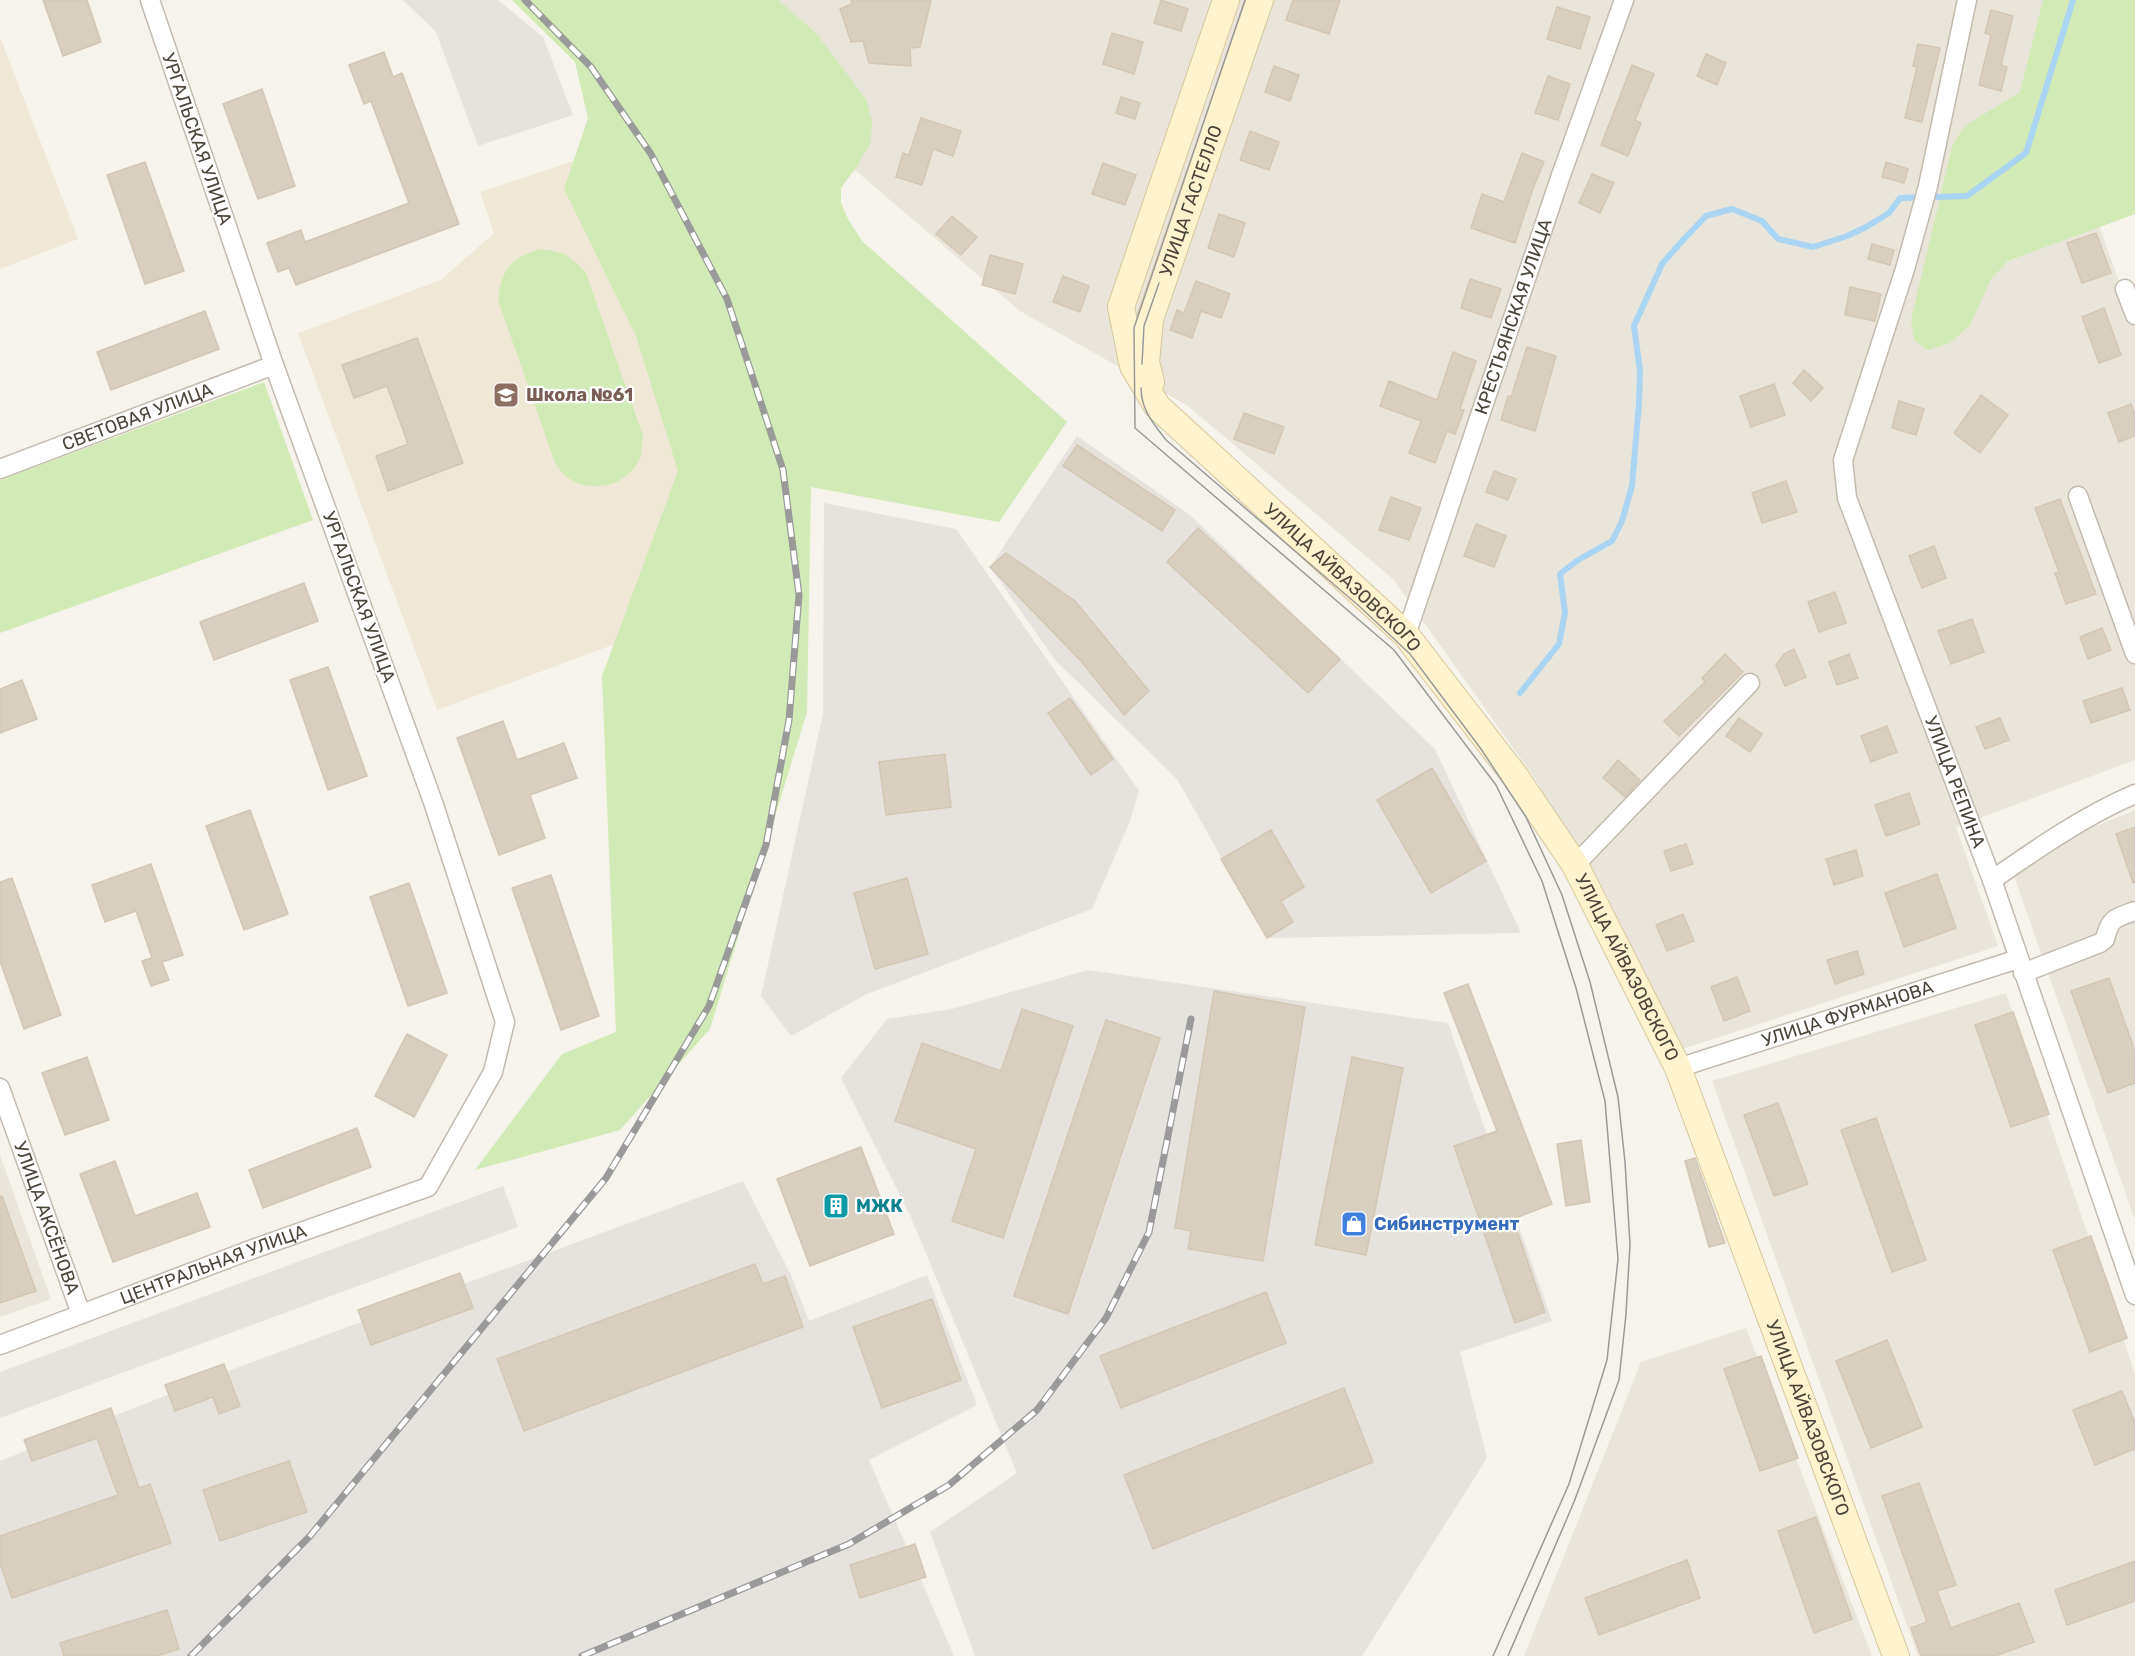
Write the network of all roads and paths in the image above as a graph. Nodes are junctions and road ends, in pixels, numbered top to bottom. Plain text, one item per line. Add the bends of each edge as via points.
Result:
1 (150, 0) edge
2 (1226, 0) edge
3 (1260, 0) edge
4 (1624, 0) edge
5 (1967, 0) edge
6 (2126, 290) dead end
7 (2135, 315) edge
8 (274, 365) junction
9 (1157, 406) junction
10 (0, 469) edge
11 (2078, 496) dead end
12 (1406, 635) junction
13 (2135, 654) edge
14 (1750, 683) dead end
15 (2135, 794) edge
16 (1575, 865) junction
17 (1992, 880) junction
18 (2135, 911) edge
19 (2021, 966) junction
20 (1678, 1068) junction
21 (0, 1088) edge
22 (428, 1187) joint
23 (2135, 1295) edge
24 (81, 1314) junction
25 (0, 1345) edge
26 (1896, 1656) edge

1 - 8 street, УРГАЛЬСКАЯ УЛИЦА
2 - 9 street, УЛИЦА АЙВАЗОВСКОГО via 1121,307 1133,366
3 - 9 street, УЛИЦА ГАСТЕЛЛО via 1150,319 1146,363
4 - 12 street, КРЕСТЬЯНСКАЯ УЛИЦА
5 - 17 street, УЛИЦА РЕПИНА via 1928,186 1843,460 1847,498
6 - 7 street
8 - 10 street, СВЕТОВАЯ УЛИЦА
8 - 22 street, УРГАЛЬСКАЯ УЛИЦА via 433,802 505,1022 493,1072
9 - 12 street, УЛИЦА АЙВАЗОВСКОГО
11 - 13 street
12 - 16 street, УЛИЦА АЙВАЗОВСКОГО via 1515,776
14 - 16 street
15 - 17 street via 2051,839
16 - 20 street, УЛИЦА АЙВАЗОВСКОГО
17 - 19 street, УЛИЦА РЕПИНА
18 - 19 street, УЛИЦА ФУРМАНОВА via 2114,919 2100,943
19 - 20 street, УЛИЦА ФУРМАНОВА
19 - 23 street, УЛИЦА РЕПИНА
20 - 26 street, УЛИЦА АЙВАЗОВСКОГО
21 - 24 street, УЛИЦА АКСЁНОВА
22 - 24 street, ЦЕНТРАЛЬНАЯ УЛИЦА
24 - 25 street, ЦЕНТРАЛЬНАЯ УЛИЦА

